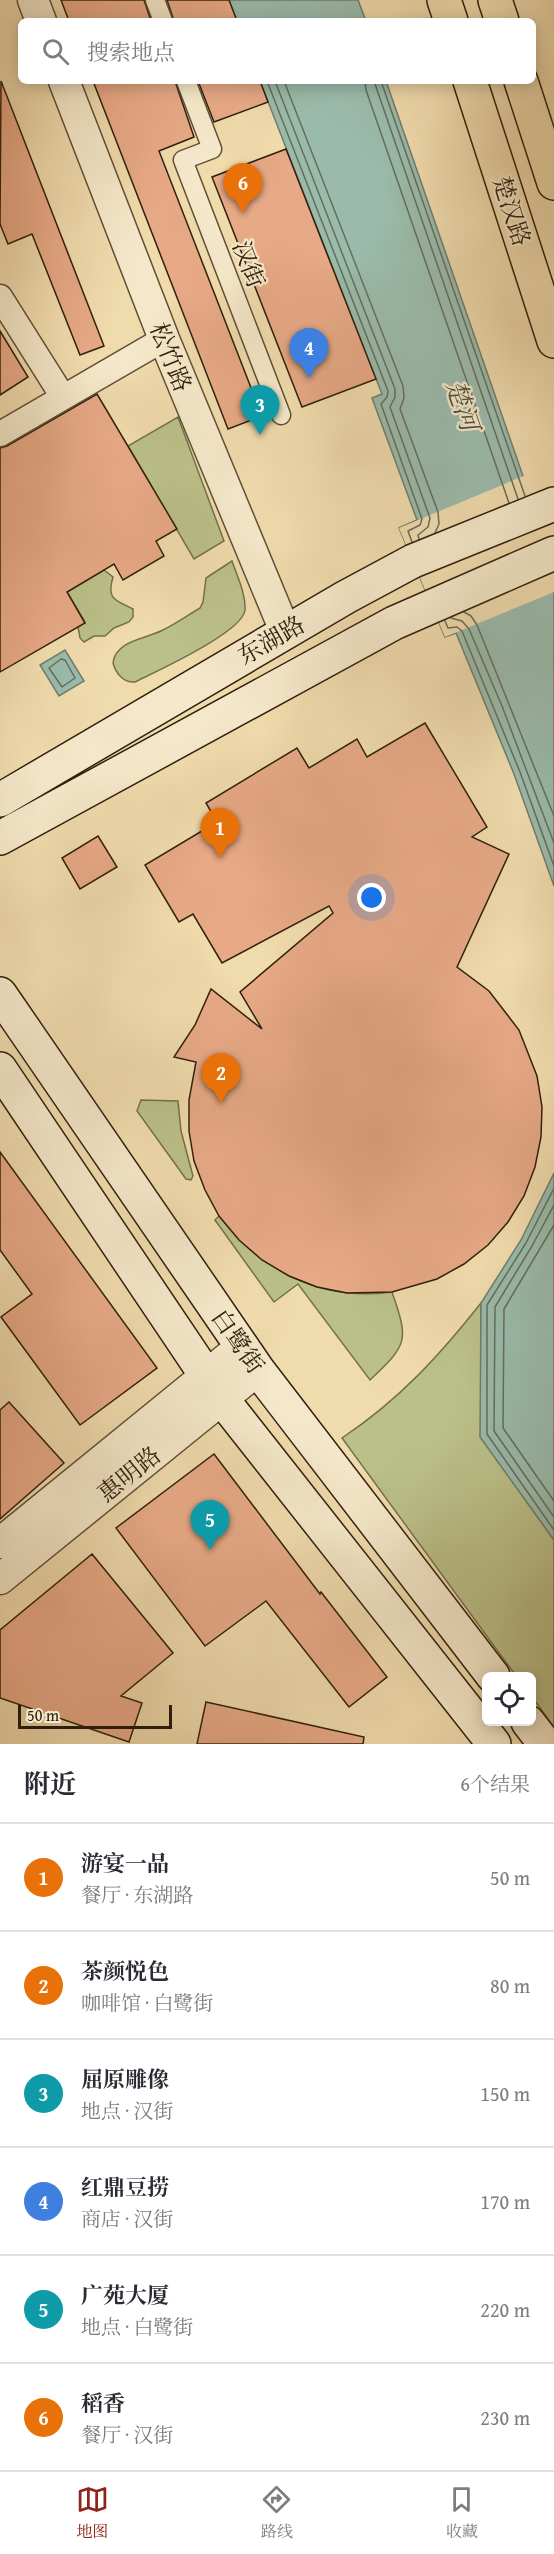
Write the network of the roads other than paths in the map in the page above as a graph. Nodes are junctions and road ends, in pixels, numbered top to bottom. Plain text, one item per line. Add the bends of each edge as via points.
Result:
1 (33, 0) edge
2 (155, 0) edge
3 (444, 0) edge
4 (495, 0) edge
5 (40, 18) edge
6 (162, 18) edge
7 (450, 18) edge
8 (501, 18) edge
9 (65, 84) edge
10 (187, 84) edge
11 (471, 84) edge
12 (522, 84) edge
13 (554, 183) edge
14 (0, 297) edge
15 (164, 339) junction
16 (554, 341) edge
17 (63, 397) junction
18 (281, 416) dead end
19 (0, 434) edge
20 (554, 504) edge
21 (554, 553) edge
22 (285, 632) junction
23 (0, 800) edge
24 (0, 838) edge
25 (0, 994) edge
26 (0, 1069) edge
27 (250, 1359) junction
28 (214, 1387) junction
29 (0, 1543) edge
30 (0, 1579) edge
31 (489, 1672) edge
32 (531, 1726) edge
33 (494, 1744) edge
34 (545, 1744) edge

1 - 5 street
2 - 6 street
3 - 7 main road
4 - 8 main road
9 - 15 street, 松竹路
10 - 18 street, 汉街 via 212,149 183,160
11 - 16 main road, 楚汉路
12 - 13 main road, 楚汉路
14 - 17 street
15 - 17 street
15 - 22 street, 松竹路
17 - 19 street
20 - 22 main road, 东湖路 via 413,561
21 - 24 main road, 东湖路 via 432,606 289,678
22 - 23 main road, 东湖路
25 - 27 main road, 白鹭街
26 - 28 main road, 白鹭街
27 - 28 street, 惠明路
27 - 31 main road, 白鹭街
28 - 29 street, 惠明路
28 - 30 street, 惠明路
28 - 33 main road, 白鹭街
32 - 34 main road

